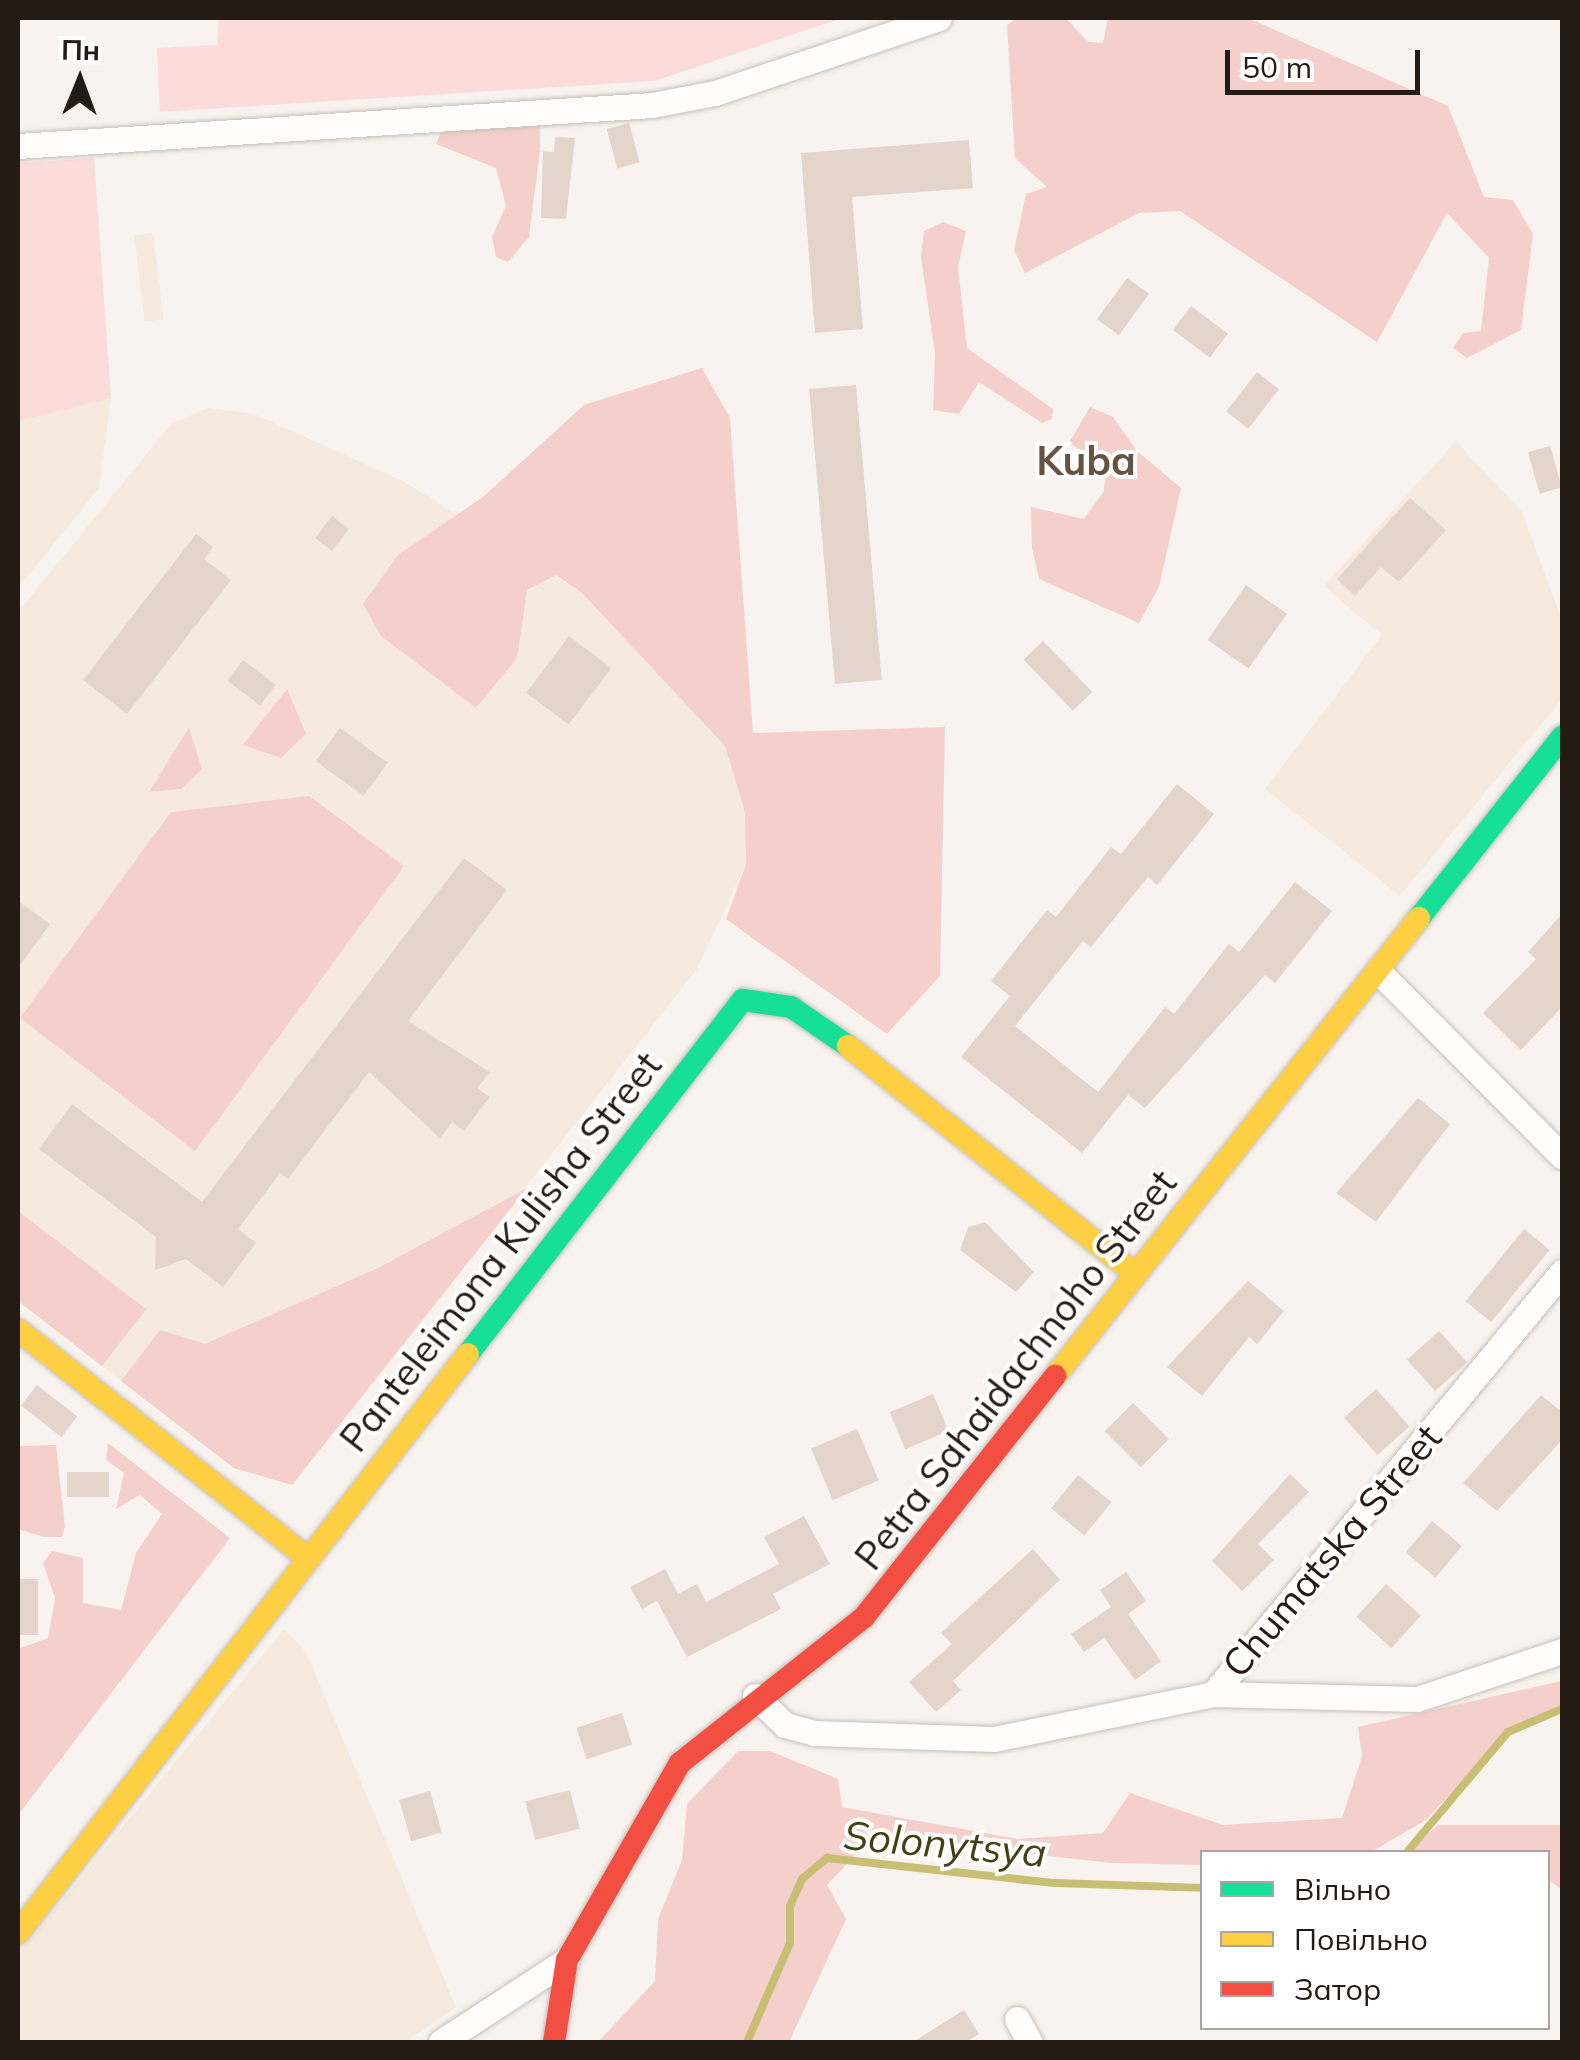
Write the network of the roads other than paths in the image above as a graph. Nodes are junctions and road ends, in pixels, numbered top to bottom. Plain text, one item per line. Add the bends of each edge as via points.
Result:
1 (938, 18) edge
2 (18, 146) edge
3 (1562, 737) edge
4 (1380, 972) junction
5 (1562, 1156) edge
6 (1562, 1272) edge
7 (1136, 1274) junction
8 (18, 1330) edge
9 (308, 1558) junction
10 (1562, 1651) edge
11 (1213, 1694) junction
12 (755, 1696) junction
13 (18, 1933) edge
14 (568, 1960) junction
15 (1018, 2018) dead end
16 (441, 2042) edge
17 (554, 2042) edge
18 (1030, 2042) edge

1 - 2 street via 716,93 652,105
3 - 4 street, Petra Sahaidachnoho Street
4 - 5 street
4 - 7 street, Petra Sahaidachnoho Street
6 - 11 street, Chumatska Street
7 - 9 street, Panteleimona Kulisha Street via 871,1062 792,1007 743,1000
7 - 12 street, Petra Sahaidachnoho Street via 864,1617
8 - 9 street
9 - 13 street, Panteleimona Kulisha Street
10 - 11 street via 1417,1699
11 - 12 street, Chumatska Street via 994,1738 814,1733 785,1724
12 - 14 street, Petra Sahaidachnoho Street via 680,1763
14 - 16 street
14 - 17 street, Petra Sahaidachnoho Street
15 - 18 street

